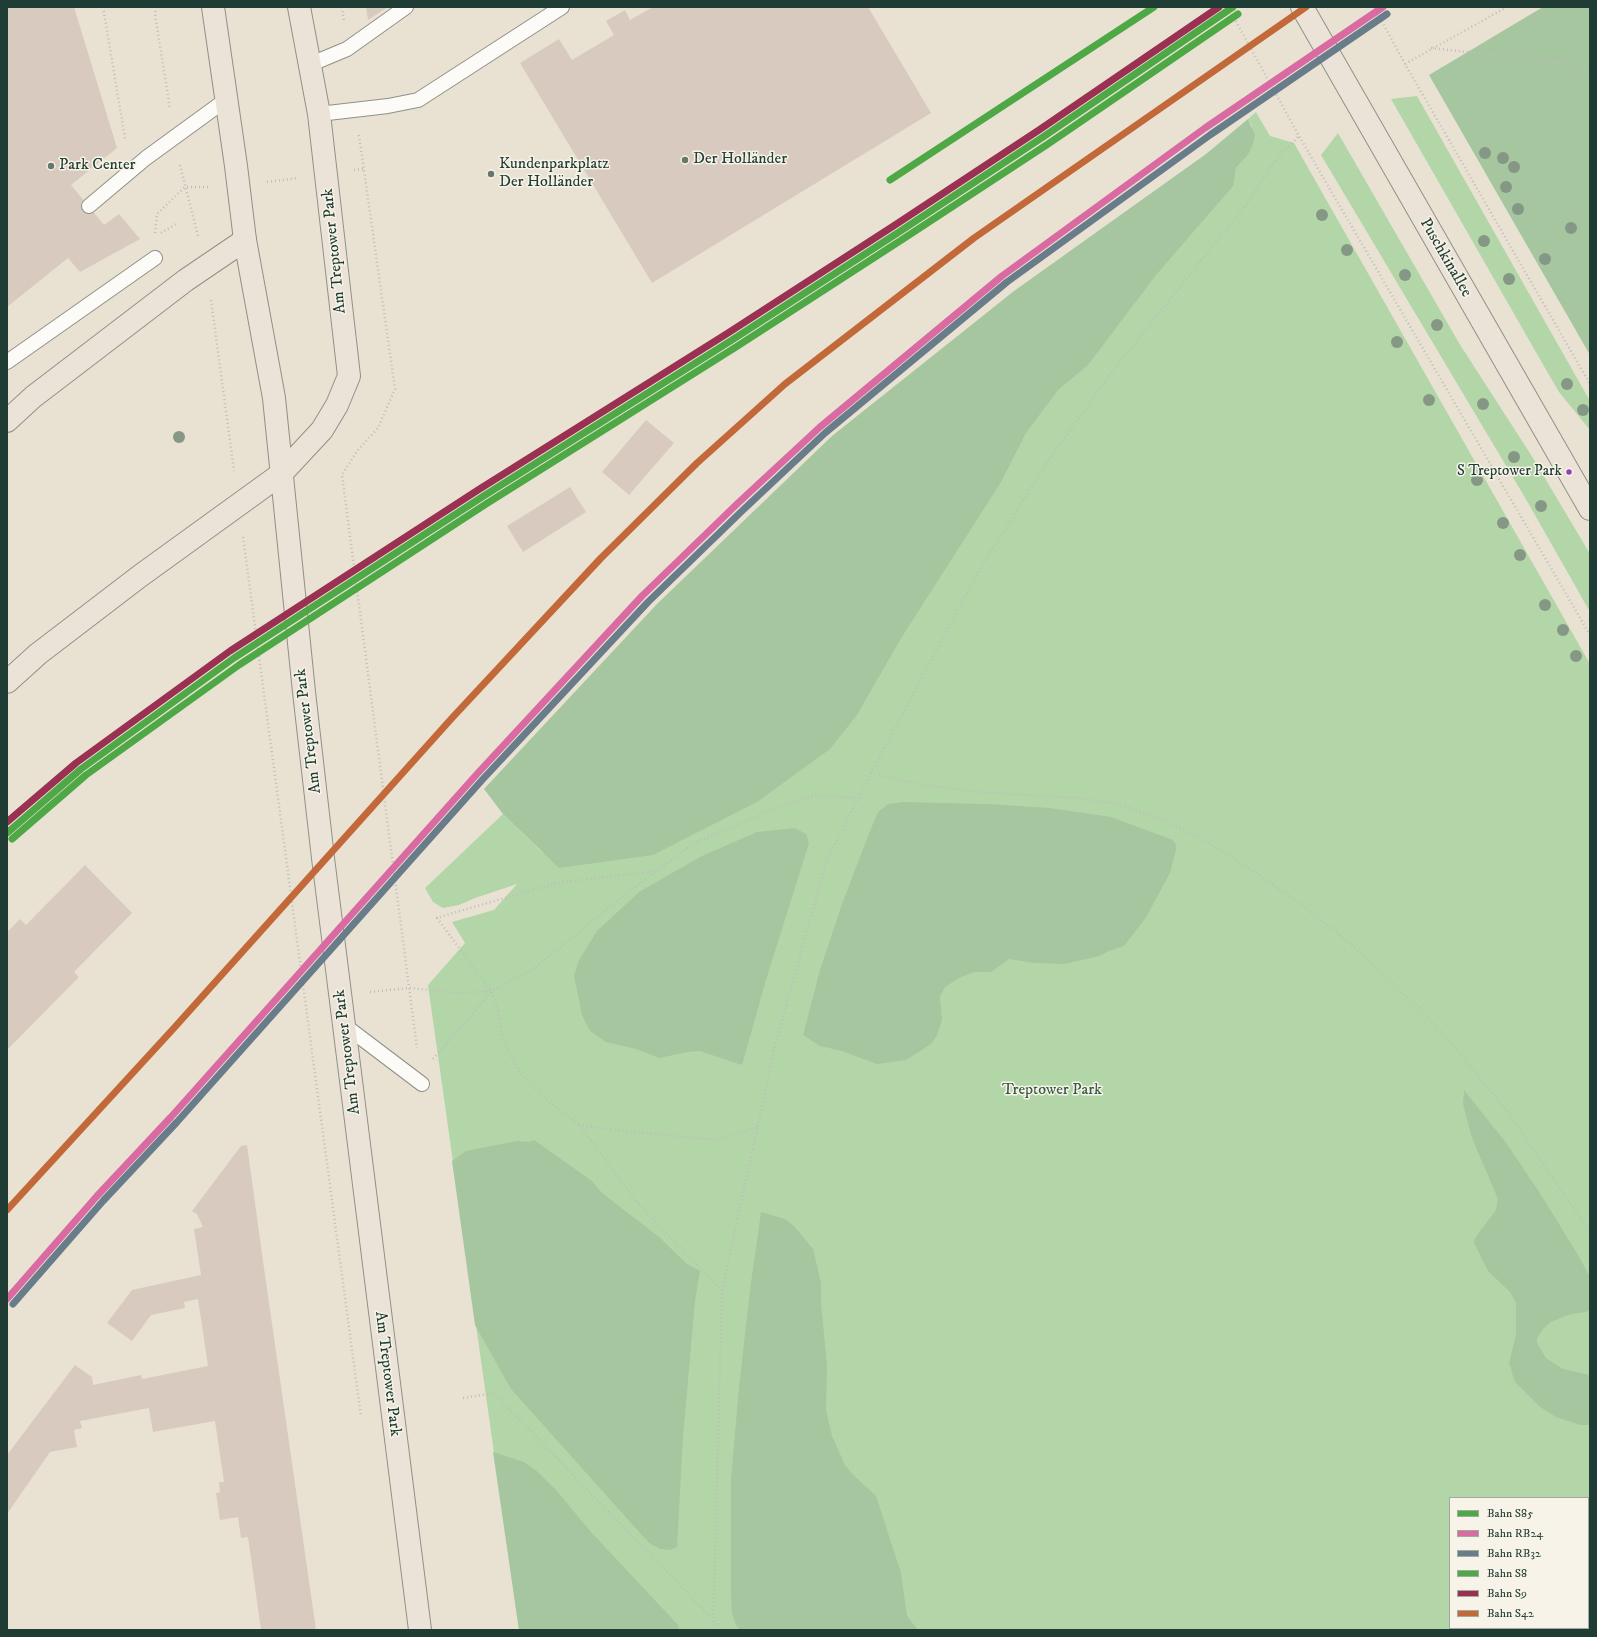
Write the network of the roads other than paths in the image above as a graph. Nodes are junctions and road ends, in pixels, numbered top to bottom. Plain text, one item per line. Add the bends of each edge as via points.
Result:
1 (213, 7) edge
2 (299, 7) edge
3 (406, 7) edge
4 (562, 7) edge
5 (1302, 7) edge
6 (311, 64) junction
7 (226, 99) junction
8 (319, 114) junction
9 (89, 206) dead end
10 (245, 240) junction
11 (155, 258) dead end
12 (7, 362) edge
13 (7, 421) edge
14 (281, 474) junction
15 (1590, 509) edge
16 (7, 682) edge
17 (344, 1025) junction
18 (422, 1079) road end
19 (420, 1630) edge

1 - 7 main road, Am Treptower Park
2 - 6 main road, Am Treptower Park
3 - 6 lane via 347,49
4 - 8 lane via 418,100
5 - 15 main road, Puschkinallee
6 - 8 main road, Am Treptower Park
7 - 9 lane via 146,158
7 - 10 main road, Am Treptower Park
8 - 14 main road, Am Treptower Park via 349,376 337,405 322,430
10 - 13 main road via 176,288 33,397
10 - 14 main road, Am Treptower Park via 274,398
11 - 12 lane
14 - 16 main road via 140,576 38,654
14 - 17 main road, Am Treptower Park
17 - 18 lane
17 - 19 main road, Am Treptower Park

